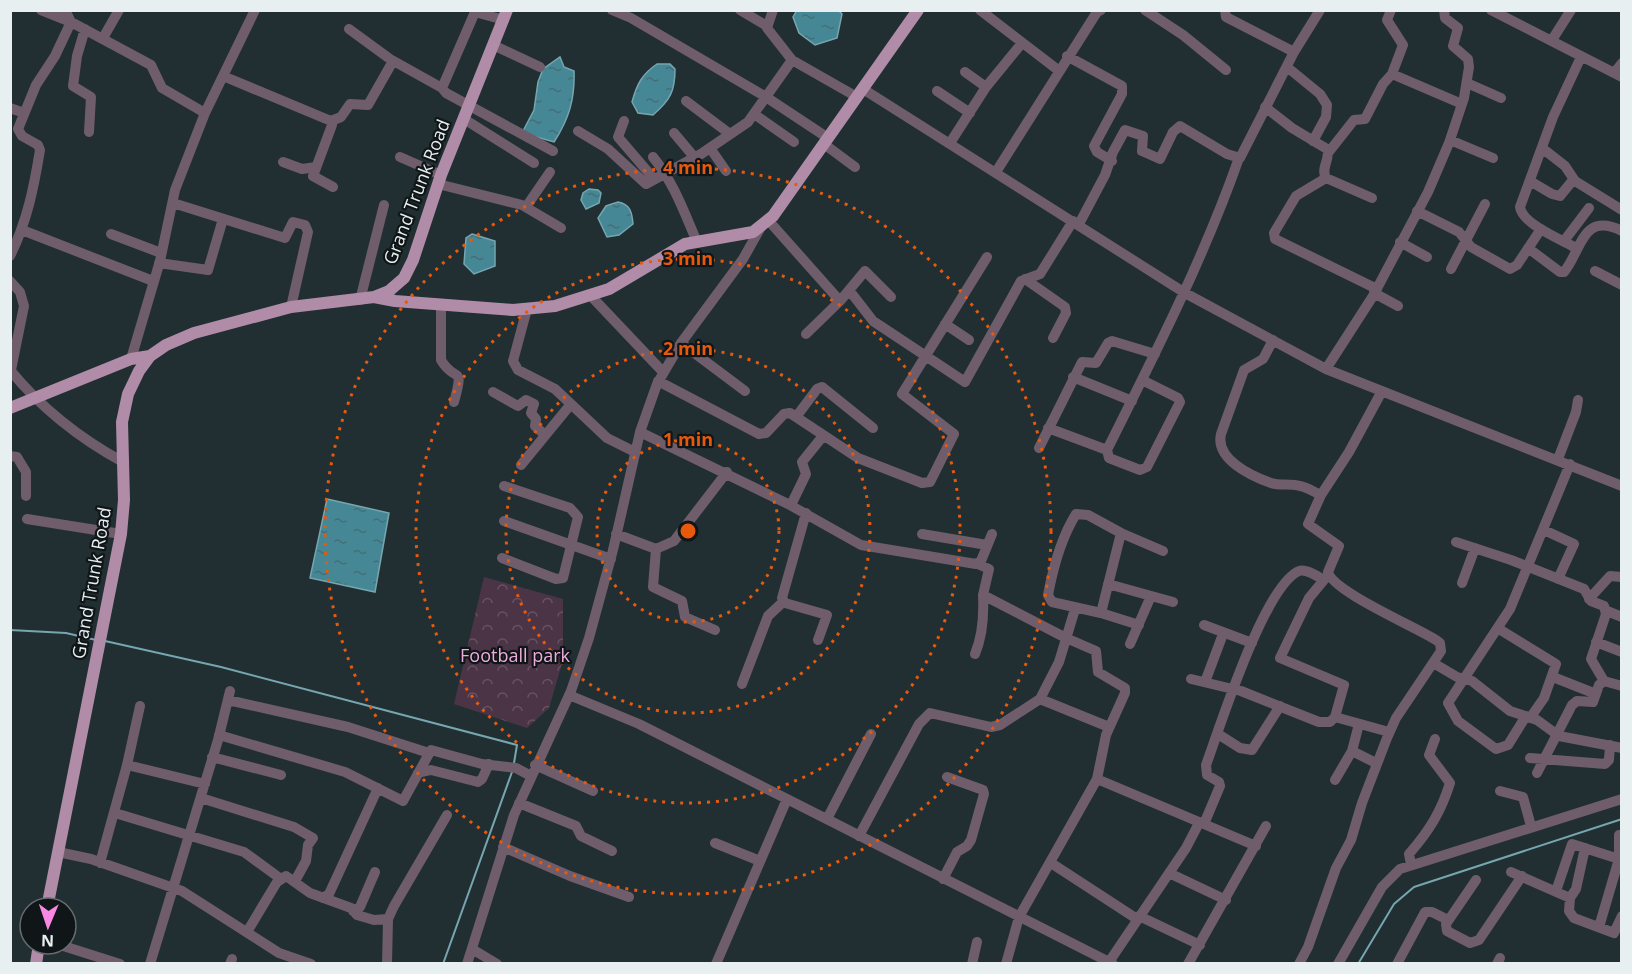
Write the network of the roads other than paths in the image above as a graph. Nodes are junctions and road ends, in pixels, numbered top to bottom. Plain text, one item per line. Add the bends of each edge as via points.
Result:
1 (41, 10) edge
2 (65, 10) edge
3 (119, 10) edge
4 (255, 10) edge
5 (612, 10) edge
6 (740, 10) edge
7 (773, 10) edge
8 (918, 10) edge
9 (980, 10) edge
10 (1146, 10) edge
11 (1225, 10) edge
12 (1320, 10) edge
13 (1391, 10) edge
14 (1444, 10) edge
15 (1491, 10) edge
16 (1571, 10) edge
17 (1097, 11) edge
18 (505, 15) edge
19 (71, 22) junction
20 (767, 26) junction
21 (86, 29) junction
22 (349, 29) dead end
23 (103, 38) junction
24 (1552, 40) junction
25 (1022, 43) junction
26 (493, 45) junction
27 (1294, 52) junction
28 (1067, 56) junction
29 (1581, 57) junction
30 (792, 60) junction
31 (393, 61) junction
32 (1622, 63) edge
33 (540, 67) dead end
34 (1287, 67) junction
35 (1058, 70) junction
36 (1226, 70) dead end
37 (965, 72) dead end
38 (1392, 74) junction
39 (1618, 75) edge
40 (223, 76) junction
41 (1467, 83) junction
42 (986, 87) junction
43 (442, 88) junction
44 (937, 91) dead end
45 (860, 93) junction
46 (766, 97) junction
47 (1501, 98) dead end
48 (687, 101) dead end
49 (469, 104) junction
50 (1462, 104) junction
51 (1265, 107) junction
52 (10, 108) edge
53 (24, 113) junction
54 (205, 113) junction
55 (970, 113) junction
56 (754, 114) junction
57 (464, 119) junction
58 (331, 121) junction
59 (624, 121) dead end
60 (578, 131) dead end
61 (90, 132) dead end
62 (674, 133) dead end
63 (730, 134) junction
64 (1450, 140) junction
65 (826, 141) junction
66 (1313, 141) junction
67 (794, 142) dead end
68 (950, 143) junction
69 (710, 148) junction
70 (1542, 148) junction
71 (553, 151) dead end
72 (1328, 153) junction
73 (400, 157) dead end
74 (653, 157) dead end
75 (695, 158) junction
76 (1493, 158) dead end
77 (1239, 159) junction
78 (1112, 161) junction
79 (283, 162) dead end
80 (534, 163) dead end
81 (316, 167) junction
82 (855, 167) dead end
83 (726, 171) dead end
84 (550, 172) dead end
85 (996, 172) junction
86 (666, 173) junction
87 (1326, 178) junction
88 (654, 179) junction
89 (439, 180) junction
90 (1574, 180) junction
91 (1530, 181) junction
92 (333, 187) dead end
93 (1372, 198) dead end
94 (172, 203) junction
95 (1485, 204) dead end
96 (384, 206) dead end
97 (526, 207) junction
98 (1589, 208) dead end
99 (1622, 210) edge
100 (1417, 211) junction
101 (223, 219) junction
102 (765, 223) junction
103 (1076, 223) junction
104 (561, 228) dead end
105 (1541, 229) junction
106 (22, 230) junction
107 (1622, 231) edge
108 (111, 234) dead end
109 (1465, 239) junction
110 (1564, 241) junction
111 (697, 242) junction
112 (1400, 242) junction
113 (1528, 248) junction
114 (1576, 248) junction
115 (10, 256) edge
116 (987, 257) dead end
117 (1427, 257) dead end
118 (160, 258) junction
119 (1451, 269) dead end
120 (1595, 271) dead end
121 (1024, 279) junction
122 (10, 281) edge
123 (153, 281) junction
124 (1622, 285) edge
125 (849, 290) junction
126 (1375, 291) junction
127 (1185, 293) junction
128 (591, 296) junction
129 (374, 297) junction
130 (891, 297) dead end
131 (360, 300) junction
132 (840, 301) junction
133 (441, 305) junction
134 (1398, 306) dead end
135 (291, 307) junction
136 (527, 309) junction
137 (945, 324) junction
138 (806, 334) dead end
139 (1053, 338) dead end
140 (969, 340) dead end
141 (1273, 340) junction
142 (681, 343) junction
143 (1155, 354) junction
144 (150, 356) junction
145 (925, 356) junction
146 (131, 359) junction
147 (1326, 369) junction
148 (11, 370) edge
149 (661, 376) junction
150 (1073, 377) junction
151 (1142, 380) junction
152 (745, 391) dead end
153 (1382, 391) junction
154 (493, 392) dead end
155 (34, 399) junction
156 (1132, 400) junction
157 (1578, 400) dead end
158 (454, 402) dead end
159 (571, 404) junction
160 (10, 408) edge
161 (796, 417) junction
162 (873, 428) dead end
163 (1048, 428) junction
164 (640, 432) junction
165 (545, 435) junction
166 (823, 436) junction
167 (1039, 448) dead end
168 (1107, 450) junction
169 (635, 452) junction
170 (10, 456) edge
171 (1558, 459) junction
172 (123, 462) junction
173 (1570, 464) junction
174 (521, 465) dead end
175 (727, 472) junction
176 (504, 486) dead end
177 (1622, 486) edge
178 (1321, 495) junction
179 (26, 496) dead end
180 (791, 505) junction
181 (806, 513) junction
182 (27, 519) dead end
183 (504, 521) dead end
184 (1544, 530) junction
185 (1121, 533) junction
186 (121, 534) junction
187 (616, 534) junction
188 (922, 534) dead end
189 (992, 534) dead end
190 (1456, 542) dead end
191 (573, 545) junction
192 (987, 545) junction
193 (1474, 548) junction
194 (656, 549) junction
195 (1163, 551) dead end
196 (502, 558) dead end
197 (611, 559) junction
198 (978, 564) junction
199 (1528, 568) junction
200 (1622, 577) edge
201 (1326, 578) junction
202 (1558, 579) junction
203 (1462, 583) dead end
204 (1108, 584) junction
205 (983, 595) junction
206 (1151, 596) junction
207 (1589, 598) junction
208 (783, 602) junction
209 (1173, 602) dead end
210 (1075, 609) junction
211 (1606, 611) junction
212 (1101, 613) junction
213 (1621, 617) edge
214 (1204, 625) dead end
215 (1140, 626) junction
216 (1499, 629) junction
217 (715, 630) dead end
218 (1223, 634) junction
219 (1066, 638) junction
220 (818, 640) dead end
221 (1596, 642) junction
222 (1252, 643) junction
223 (1130, 645) dead end
224 (1622, 651) edge
225 (975, 654) dead end
226 (1435, 664) junction
227 (1553, 677) junction
228 (1191, 679) dead end
229 (1466, 679) junction
230 (1604, 681) junction
231 (1205, 682) junction
232 (741, 684) dead end
233 (1622, 686) edge
234 (1234, 689) junction
235 (569, 694) junction
236 (1596, 694) junction
237 (1040, 699) junction
238 (140, 706) dead end
239 (1280, 706) junction
240 (1335, 717) junction
241 (1528, 717) junction
242 (1359, 724) junction
243 (1109, 727) junction
244 (1389, 732) junction
245 (871, 734) dead end
246 (1218, 734) junction
247 (1556, 734) junction
248 (219, 735) junction
249 (1435, 739) dead end
250 (1616, 746) edge
251 (1352, 751) junction
252 (429, 753) junction
253 (212, 757) junction
254 (1530, 758) dead end
255 (1543, 759) junction
256 (1376, 763) junction
257 (489, 764) junction
258 (127, 765) junction
259 (535, 765) junction
260 (1537, 772) dead end
261 (418, 773) junction
262 (281, 775) dead end
263 (531, 776) junction
264 (947, 777) dead end
265 (1097, 779) junction
266 (1335, 780) dead end
267 (204, 784) junction
268 (378, 788) junction
269 (593, 790) dead end
270 (1500, 791) dead end
271 (201, 798) junction
272 (788, 799) junction
273 (1622, 799) edge
274 (519, 803) junction
275 (115, 813) junction
276 (447, 815) dead end
277 (827, 819) junction
278 (1202, 823) junction
279 (1266, 826) dead end
280 (1531, 826) junction
281 (1619, 835) dead end
282 (190, 836) junction
283 (859, 836) junction
284 (715, 843) dead end
285 (1256, 846) junction
286 (503, 847) junction
287 (1585, 848) junction
288 (612, 851) dead end
289 (58, 852) junction
290 (1619, 859) junction
291 (760, 861) junction
292 (100, 863) junction
293 (1051, 863) junction
294 (1410, 864) junction
295 (375, 872) dead end
296 (1169, 873) junction
297 (281, 879) junction
298 (942, 879) junction
299 (1476, 880) dead end
300 (295, 881) junction
301 (174, 889) junction
302 (1556, 891) junction
303 (49, 896) edge
304 (629, 897) dead end
305 (323, 898) junction
306 (1570, 898) junction
307 (1226, 900) junction
308 (353, 910) junction
309 (1622, 916) edge
310 (1019, 917) junction
311 (1138, 917) junction
312 (388, 919) junction
313 (1448, 920) junction
314 (1599, 927) junction
315 (247, 932) junction
316 (977, 942) dead end
317 (1200, 945) junction
318 (472, 949) junction
319 (78, 950) edge
320 (283, 960) edge
321 (120, 963) edge
322 (150, 963) edge
323 (311, 963) edge
324 (387, 963) edge
325 (467, 963) edge
326 (497, 963) edge
327 (716, 963) edge
328 (972, 963) edge
329 (1006, 963) edge
330 (1111, 963) edge
331 (1188, 963) edge
332 (1299, 963) edge
333 (1338, 963) edge
334 (1397, 963) edge

1 - 19 street
2 - 19 street
3 - 23 street
4 - 40 street
5 - 46 street
6 - 20 street
7 - 20 street
8 - 45 main road
9 - 25 street
10 - 36 street
11 - 27 street via 1226,17
12 - 27 street
13 - 38 street via 1388,20 1403,45
14 - 41 street via 1445,18 1458,28 1453,46 1468,59
15 - 24 street
16 - 24 street
17 - 28 street
18 - 26 main road, Grand Trunk Road
18 - 43 street via 475,12
19 - 21 street
19 - 53 street
20 - 30 street
21 - 23 street
21 - 61 street via 73,86 91,97
22 - 31 street
23 - 54 street via 151,65 162,88
24 - 29 street
25 - 35 street
25 - 42 street
26 - 33 street
26 - 49 main road, Grand Trunk Road
27 - 34 street
28 - 35 street
28 - 78 street via 1122,86 1122,94 1094,146
29 - 39 street
29 - 70 street
30 - 45 street
30 - 46 street
31 - 43 street
31 - 58 street via 368,105 350,104 341,117
32 - 39 street
34 - 51 street
34 - 66 street via 1320,94 1327,105 1326,117
35 - 85 street
37 - 42 street
38 - 50 street
38 - 72 street via 1365,119 1354,120
40 - 54 street
40 - 58 street
41 - 47 street
41 - 50 street
42 - 55 street
43 - 49 street
44 - 55 street
45 - 65 main road
45 - 68 street
46 - 56 street
46 - 65 street
48 - 63 street
49 - 57 main road, Grand Trunk Road
49 - 71 street
50 - 64 street
51 - 66 street
51 - 77 street
52 - 53 street
53 - 106 street via 18,131 39,145 40,150
54 - 94 street
55 - 68 street
56 - 63 street
56 - 67 street
57 - 80 street
57 - 89 main road, Grand Trunk Road
58 - 81 street
59 - 88 street via 618,137
60 - 88 street via 608,149 643,184
62 - 75 street
63 - 69 street
64 - 76 street
64 - 100 street
65 - 82 street
65 - 102 main road
66 - 72 street
68 - 85 street
69 - 75 street
69 - 83 street
70 - 90 street via 1562,163
70 - 91 street
72 - 87 street via 1323,171
73 - 89 street
74 - 86 street
75 - 86 street
77 - 78 street via 1180,126 1158,160 1142,151 1143,136 1125,130
77 - 127 street
78 - 103 street
79 - 81 street via 302,169
81 - 92 street via 313,176
84 - 97 street
85 - 103 street
86 - 88 street
86 - 111 street
87 - 93 street
87 - 126 street via 1296,196 1274,232 1275,239
89 - 97 street
89 - 129 main road, Grand Trunk Road via 409,269 398,284
90 - 91 street via 1560,196
90 - 99 street
91 - 105 street via 1520,211
94 - 101 street
94 - 118 street
95 - 109 street
96 - 131 street
97 - 104 street
98 - 110 street
100 - 109 street via 1459,232
100 - 112 street
101 - 118 street via 208,270
101 - 135 street via 285,238 293,222 305,225 308,232
102 - 111 main road via 753,232
102 - 132 street
102 - 142 street
103 - 121 street via 1040,274
103 - 127 street
105 - 110 street
105 - 113 street
106 - 115 street
106 - 123 street
107 - 114 street via 1598,225
108 - 118 street
109 - 113 street via 1497,264 1510,269
109 - 119 street
110 - 114 street
111 - 128 main road via 685,244
112 - 117 street
112 - 126 street
113 - 114 street via 1562,273
116 - 137 street
118 - 123 street
120 - 124 street
121 - 139 street via 1065,307 1066,313
121 - 145 street via 967,380 962,381
122 - 148 street via 20,292 24,306
123 - 146 street
125 - 130 street via 865,271
125 - 132 street
125 - 145 street via 873,321
126 - 134 street
126 - 147 street
127 - 141 street
127 - 143 street
128 - 136 main road
128 - 149 street
129 - 131 main road, Grand Trunk Road
129 - 133 main road
131 - 135 main road, Grand Trunk Road
132 - 138 street
133 - 136 main road
133 - 158 street via 441,360 459,374 460,380
135 - 144 main road, Grand Trunk Road via 194,333
136 - 159 street via 513,361 518,370 555,389
137 - 140 street
137 - 145 street
141 - 147 street
141 - 178 street via 1263,359 1244,370 1219,443 1227,457 1254,475 1274,484 1298,485
142 - 149 street
142 - 152 street
143 - 150 street via 1112,341 1099,361 1082,362
143 - 151 street
144 - 146 main road
144 - 172 main road, Grand Trunk Road via 132,382 124,407
145 - 166 street via 903,397 954,434 930,482 921,483 871,465
146 - 155 main road
147 - 153 street
148 - 155 street
149 - 161 street via 759,434 766,433 786,413
149 - 164 street
150 - 156 street
150 - 163 street
151 - 156 street
151 - 168 street via 1179,400 1166,432 1147,467 1140,470 1109,458
153 - 171 street
153 - 178 street
154 - 165 street via 517,405 526,400 534,404 531,413 536,419 535,426
155 - 160 main road
155 - 172 street via 88,443
156 - 168 street
157 - 171 street
159 - 165 street
159 - 169 street via 607,438
161 - 162 street via 822,387
161 - 166 street
163 - 167 street
163 - 168 street
164 - 169 street
164 - 175 street
165 - 174 street
166 - 180 street via 802,462 806,474
169 - 187 street
170 - 179 street via 17,457 26,472
171 - 173 street
172 - 186 main road, Grand Trunk Road
173 - 177 street
173 - 184 street
175 - 180 street
175 - 194 street via 674,541
176 - 191 street via 578,513
178 - 201 street via 1308,524 1339,546
180 - 181 street
181 - 198 street via 870,548
181 - 208 street via 785,580
182 - 186 street
183 - 191 street
184 - 199 street
184 - 202 street via 1574,544
185 - 195 street
185 - 204 street
185 - 210 street via 1081,513 1073,520 1062,542 1048,596 1052,602
186 - 289 main road, Grand Trunk Road
187 - 194 street
187 - 197 street
188 - 192 street
189 - 192 street
190 - 193 street
191 - 196 street via 565,575 560,579
191 - 197 street
192 - 198 street
193 - 199 street
193 - 203 street
194 - 217 street via 653,587 682,601 685,617
197 - 235 street
198 - 205 street via 989,569
199 - 202 street
199 - 216 street
200 - 207 street via 1610,576
201 - 222 street via 1305,570 1297,572 1271,602
201 - 226 street via 1440,643
201 - 240 street via 1309,598 1280,658 1344,685
202 - 207 street via 1584,589
204 - 206 street
204 - 212 street
205 - 219 street
205 - 225 street via 984,613
206 - 209 street
206 - 215 street
207 - 211 street
208 - 220 street via 827,615
208 - 232 street via 768,616
210 - 212 street
210 - 219 street
211 - 213 street
211 - 221 street
212 - 215 street
214 - 218 street
215 - 223 street
216 - 227 street via 1555,661
216 - 229 street
218 - 222 street
218 - 231 street
219 - 237 street
219 - 243 street via 1096,651 1098,672 1125,688
221 - 224 street
221 - 230 street via 1591,658
222 - 234 street
226 - 229 street
226 - 244 street
227 - 236 street
227 - 241 street via 1544,698
228 - 231 street
229 - 241 street via 1510,711
229 - 241 street via 1448,703 1458,721 1480,739 1496,748 1505,748
230 - 233 street
230 - 236 street
231 - 234 street
234 - 239 street
234 - 246 street
235 - 259 street
235 - 272 street via 639,724
236 - 247 street via 1590,704 1577,701 1572,705
237 - 243 street
237 - 283 street via 991,727 930,713 919,724
238 - 258 street
239 - 240 street via 1324,724
239 - 246 street via 1252,750 1240,748
240 - 242 street
241 - 247 street
242 - 244 street
242 - 251 street
243 - 265 street
244 - 256 street
245 - 277 street
246 - 278 street via 1205,772 1220,786
247 - 250 street
247 - 255 street
248 - 252 street via 229,695
248 - 253 street
248 - 268 street via 339,770
249 - 294 street via 1429,755 1450,783 1433,824 1409,854
250 - 255 street via 1605,764
251 - 256 street
251 - 266 street
252 - 257 street via 436,751
252 - 261 street
253 - 262 street
253 - 267 street
254 - 255 street
255 - 260 street
256 - 332 street via 1351,840
257 - 261 street via 478,782 431,770
257 - 263 street via 516,768
258 - 267 street
258 - 275 street
259 - 263 street
259 - 269 street
261 - 268 street via 403,801
263 - 274 street
264 - 298 street via 983,790 984,794 971,840 957,852
265 - 278 street
265 - 293 street
267 - 271 street
268 - 305 street via 329,894
270 - 280 street via 1523,797
271 - 282 street
271 - 300 street via 294,827 313,838
272 - 277 street
272 - 291 street
273 - 280 street
274 - 286 street
274 - 288 street via 576,826 581,836
275 - 282 street
275 - 292 street
276 - 312 street
277 - 283 street
278 - 285 street
278 - 296 street
279 - 285 street
280 - 294 street
281 - 290 street
282 - 297 street via 244,852
282 - 301 street
283 - 298 street
284 - 291 street
285 - 307 street
286 - 304 street
286 - 318 street
287 - 290 street
287 - 302 street via 1570,845
287 - 306 street via 1576,889
289 - 292 street
289 - 303 main road, Grand Trunk Road
290 - 314 street
291 - 327 street
292 - 301 street
293 - 310 street
293 - 311 street
294 - 333 street via 1385,883
295 - 308 street via 360,908
296 - 307 street
296 - 311 street
297 - 300 street via 286,876
297 - 315 street
298 - 310 street
299 - 313 street
300 - 305 street
301 - 315 street
301 - 322 street
302 - 306 street
302 - 313 street via 1516,874 1476,943 1458,939 1447,931
305 - 308 street
306 - 314 street via 1570,915
307 - 317 street
308 - 312 street via 363,917
309 - 314 street via 1614,933
310 - 329 street
310 - 330 street
311 - 317 street
311 - 330 street
312 - 324 street
313 - 334 street via 1425,912
315 - 320 street
316 - 328 street
317 - 331 street
318 - 325 street
318 - 326 street
319 - 321 street
320 - 323 street

